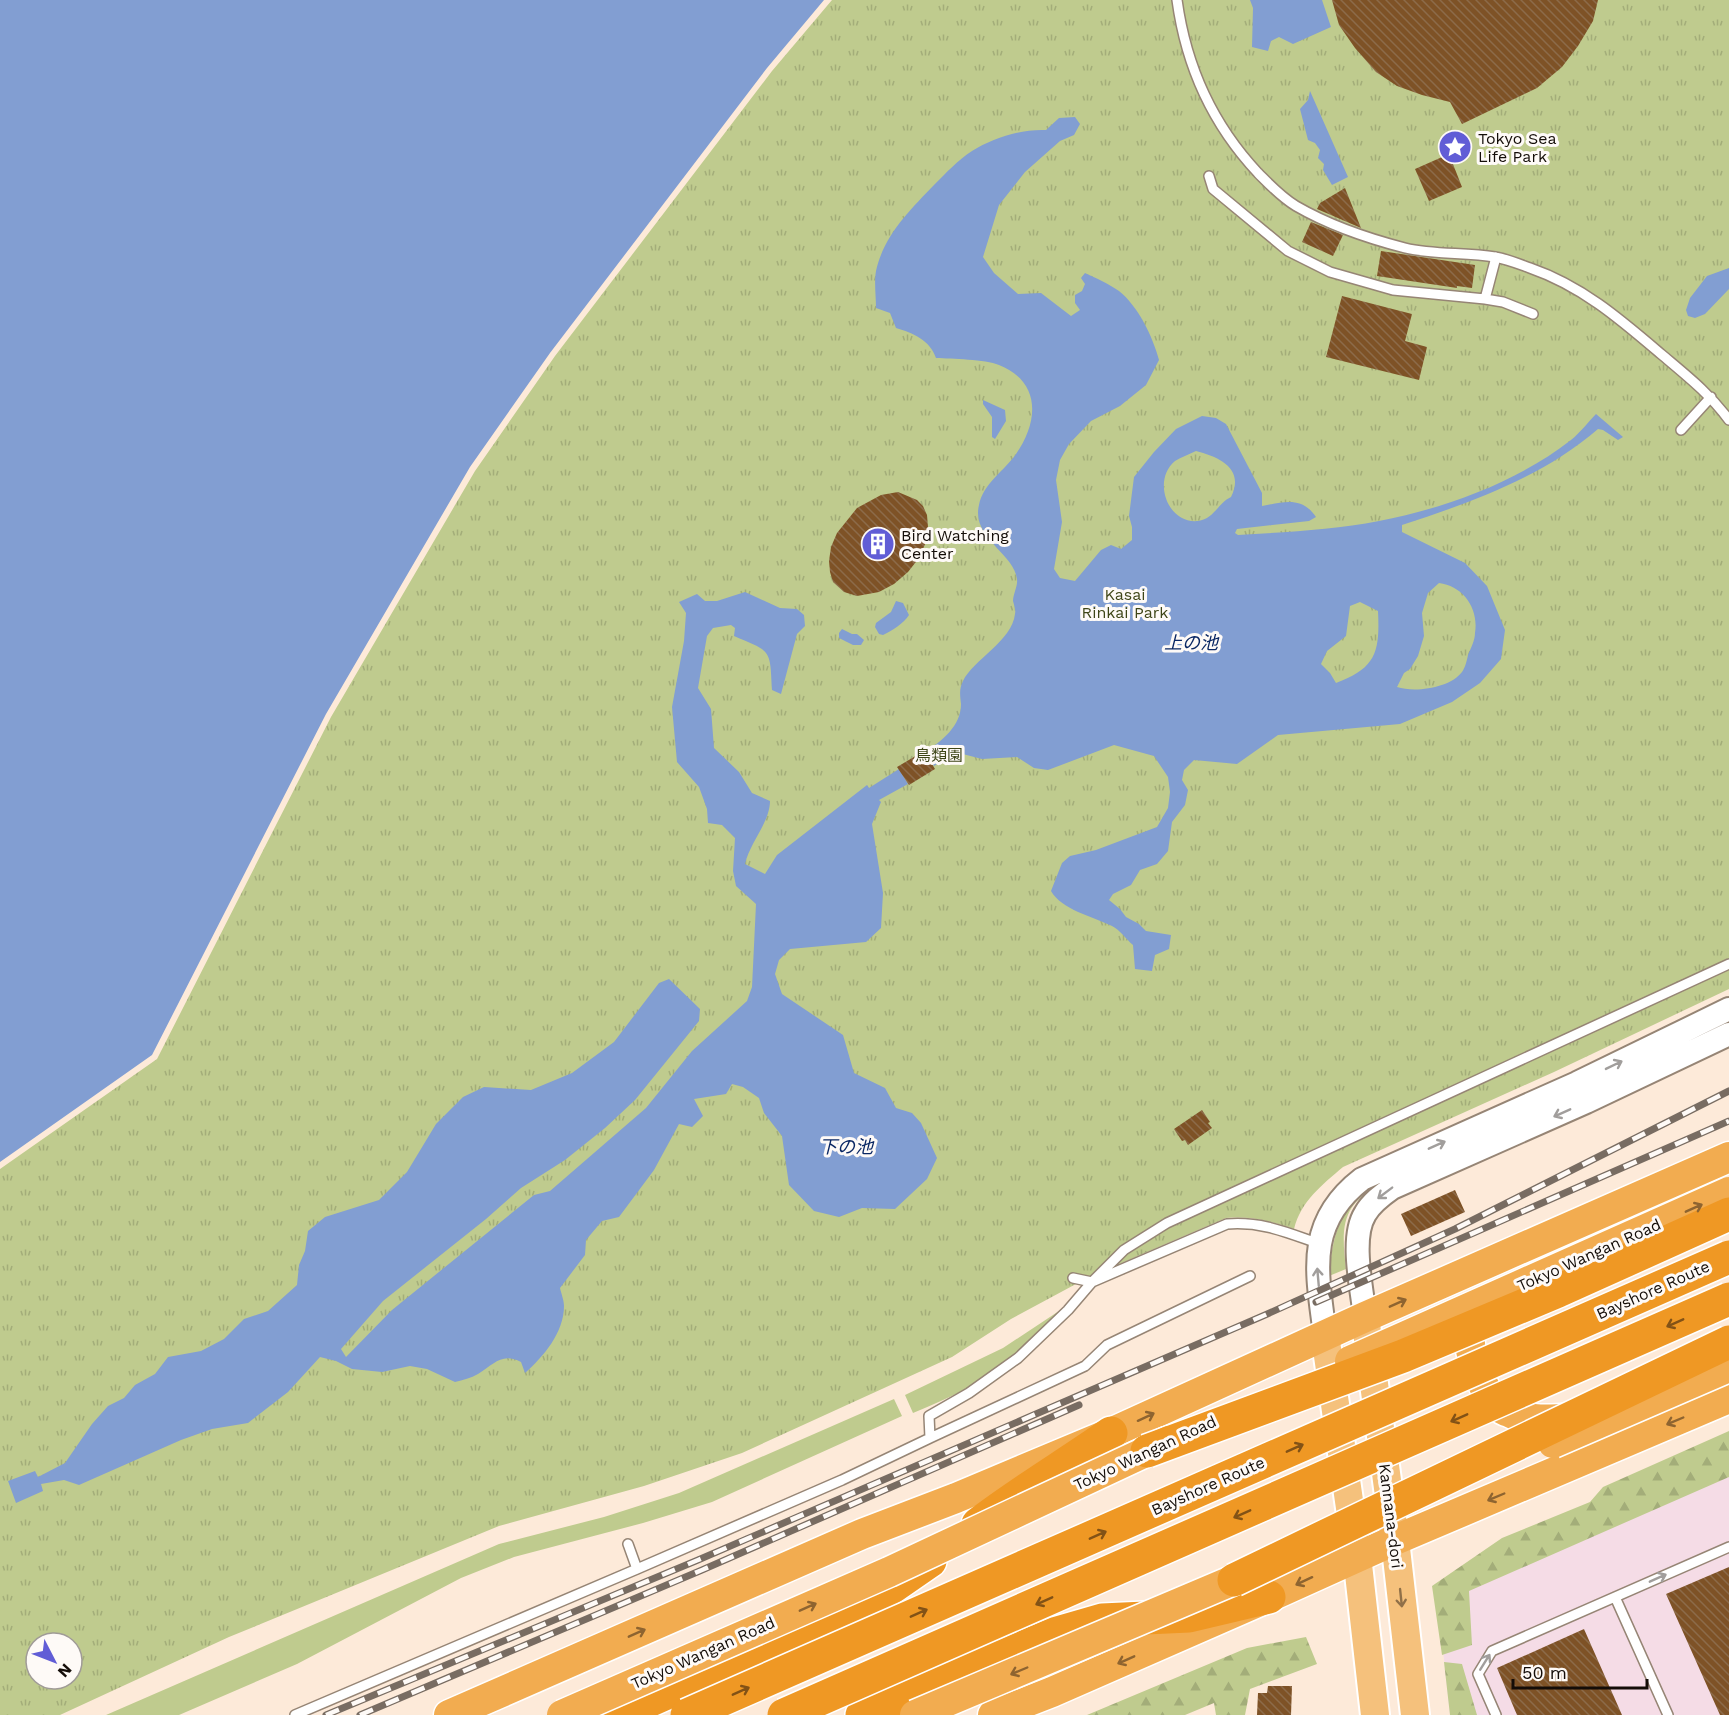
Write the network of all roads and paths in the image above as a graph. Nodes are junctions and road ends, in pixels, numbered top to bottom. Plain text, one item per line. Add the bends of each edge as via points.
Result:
1 (1177, 0) edge
2 (1209, 176) dead end
3 (1496, 257) junction
4 (1485, 299) junction
5 (1533, 314) dead end
6 (1711, 397) junction
7 (1729, 420) edge
8 (1681, 430) dead end
9 (1729, 964) edge
10 (1729, 1009) edge
11 (1729, 1034) edge
12 (1729, 1157) edge
13 (1653, 1191) junction
14 (1729, 1192) edge
15 (1729, 1214) edge
16 (1320, 1244) junction
17 (1729, 1257) edge
18 (1250, 1275) dead end
19 (1073, 1278) dead end
20 (1092, 1282) junction
21 (1729, 1299) edge
22 (1365, 1317) junction
23 (1325, 1335) junction
24 (1729, 1342) edge
25 (1729, 1367) edge
26 (1729, 1376) edge
27 (1729, 1398) edge
28 (1111, 1433) junction
29 (930, 1438) junction
30 (1147, 1451) junction
31 (956, 1498) junction
32 (1395, 1540) junction
33 (628, 1544) dead end
34 (1729, 1547) edge
35 (1357, 1556) junction
36 (637, 1569) junction
37 (1234, 1580) junction
38 (1615, 1597) junction
39 (1269, 1598) junction
40 (1052, 1692) junction
41 (624, 1712) edge
42 (295, 1715) edge
43 (449, 1715) edge
44 (497, 1715) edge
45 (562, 1715) edge
46 (687, 1715) edge
47 (784, 1715) edge
48 (862, 1715) edge
49 (915, 1715) edge
50 (993, 1715) edge
51 (1010, 1715) edge
52 (1375, 1715) edge
53 (1414, 1715) edge
54 (1496, 1715) edge
55 (1668, 1715) edge

1 - 3 lane via 1182,33 1204,97 1225,133 1275,190 1296,206 1361,236 1408,249
2 - 4 lane via 1213,189 1288,251 1330,272 1393,290
3 - 4 lane
3 - 6 lane via 1575,287 1619,318
4 - 5 lane
6 - 7 lane
6 - 8 lane
9 - 20 lane via 1676,984 1167,1223 1124,1250
16 -> 10 street via 1335,1206 1362,1179 1570,1086
11 -> 22 street via 1392,1188 1380,1197 1364,1215 1357,1237
12 - 13 highway
22 -> 13 highway
13 - 26 highway via 1583,1245 1527,1272 1497,1293 1478,1313 1470,1338 1474,1361 1497,1405 1511,1414 1550,1420 1617,1410
30 -> 14 highway, Tokyo Wangan Road, bridge
15 - 30 highway, bridge via 1403,1356
16 - 20 lane via 1262,1224 1227,1224
23 -> 16 street via 1317,1270
46 -> 17 highway, Bayshore Route, bridge
18 - 29 lane via 1107,1345 1085,1366
19 - 20 lane
20 - 29 lane via 1068,1311 1018,1358 929,1416
21 -> 47 highway, bridge
22 - 23 highway
22 - 32 main road, Kannana-dori
28 -> 23 highway
23 - 35 main road
24 - 37 highway, bridge
25 - 37 highway, bridge
27 -> 32 highway
28 - 31 highway
28 - 41 highway via 1032,1484 891,1588 853,1610
29 - 36 lane
45 -> 30 highway, Tokyo Wangan Road, bridge via 889,1572
43 -> 31 highway via 862,1534
31 - 44 highway via 756,1602
32 - 35 highway
32 -> 53 main road, Kannana-dori
33 - 36 lane
38 -> 34 lane
35 -> 39 highway
35 - 52 main road
36 - 42 lane
37 -> 49 highway, bridge
54 -> 38 lane via 1478,1674 1492,1651
38 - 55 lane
39 -> 40 highway
39 - 48 highway via 1189,1616 1102,1620 1057,1633
40 - 50 highway
40 - 51 highway

